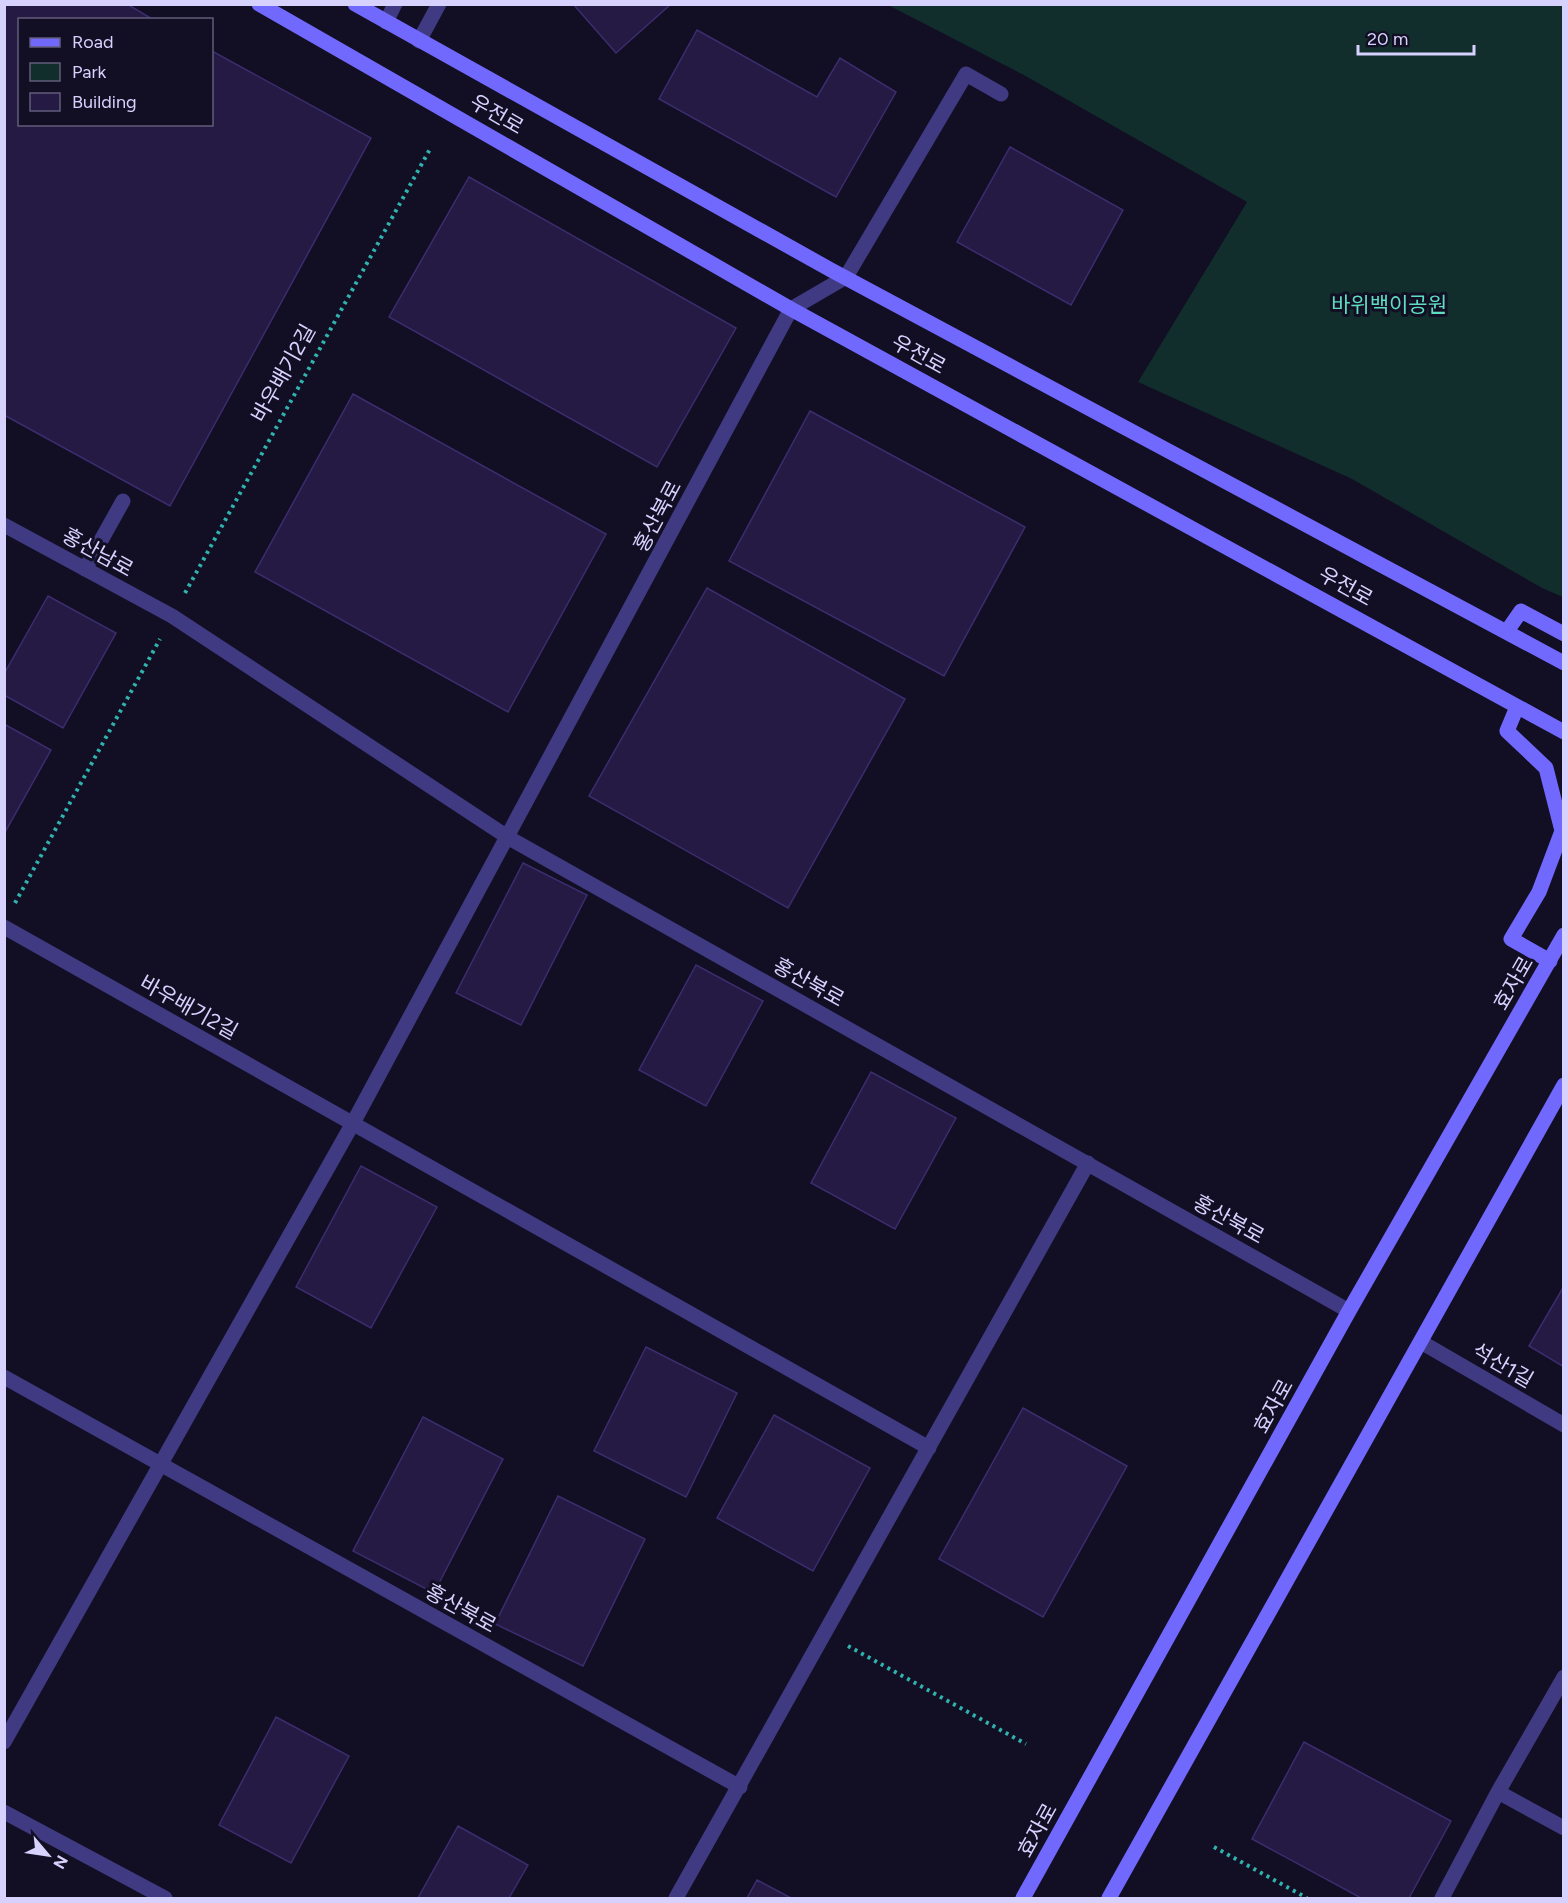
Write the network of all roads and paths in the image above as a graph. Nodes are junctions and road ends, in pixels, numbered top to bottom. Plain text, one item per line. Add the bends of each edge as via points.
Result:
1 (260, 4) edge
2 (355, 4) edge
3 (395, 4) edge
4 (439, 4) edge
5 (386, 22) junction
6 (418, 41) junction
7 (1001, 94) dead end
8 (430, 150) dead end
9 (846, 277) junction
10 (791, 309) junction
11 (123, 501) dead end
12 (4, 525) edge
13 (86, 569) junction
14 (172, 616) junction
15 (1507, 631) junction
16 (1563, 634) edge
17 (1563, 663) edge
18 (1517, 707) junction
19 (1563, 732) edge
20 (509, 838) junction
21 (7, 920) edge
22 (1563, 936) edge
23 (1550, 961) junction
24 (1563, 1085) edge
25 (353, 1123) junction
26 (1088, 1163) junction
27 (1349, 1311) junction
28 (1421, 1342) junction
29 (4, 1377) edge
30 (1563, 1425) edge
31 (929, 1448) junction
32 (162, 1465) junction
33 (847, 1645) dead end
34 (1563, 1677) edge
35 (4, 1742) edge
36 (1026, 1744) dead end
37 (740, 1787) junction
38 (1498, 1792) junction
39 (4, 1812) edge
40 (1563, 1828) edge
41 (1214, 1847) dead end
42 (165, 1899) edge
43 (676, 1899) edge
44 (1023, 1899) edge
45 (1109, 1899) edge
46 (1307, 1899) edge
47 (1442, 1899) edge

1 - 10 street, 우전로
2 - 5 street, 우전로
3 - 5 street
4 - 6 street
5 - 6 street, 우전로
6 - 9 street, 우전로
7 - 9 street via 966,74
8 - 14 path, 바우배기2길
9 - 10 street
9 - 15 street, 우전로
10 - 18 street, 우전로 via 1392,635
10 - 20 street, 홍산북로
11 - 13 street
12 - 13 street, 홍산남로
13 - 14 street, 홍산남로
14 - 20 street
14 - 21 path, 바우배기2길
15 - 16 street via 1521,611
15 - 17 street, 우전로
18 - 19 street, 우전로
18 - 23 street via 1507,731 1546,768 1562,831 1539,891 1511,939
20 - 25 street, 홍산북로
20 - 26 street, 홍산북로
21 - 25 street, 바우배기2길
22 - 23 street, 효자로
23 - 27 street, 효자로
24 - 28 street
25 - 31 street
25 - 32 street, 홍산북로
26 - 27 street, 홍산북로
26 - 31 street
27 - 44 street, 효자로
28 - 30 street, 석산1길
28 - 45 street
29 - 32 street
31 - 37 street
32 - 35 street, 홍산북로
32 - 37 street, 홍산북로
33 - 36 path
34 - 38 street
37 - 43 street
38 - 40 street
38 - 47 street
39 - 42 street
41 - 46 path

